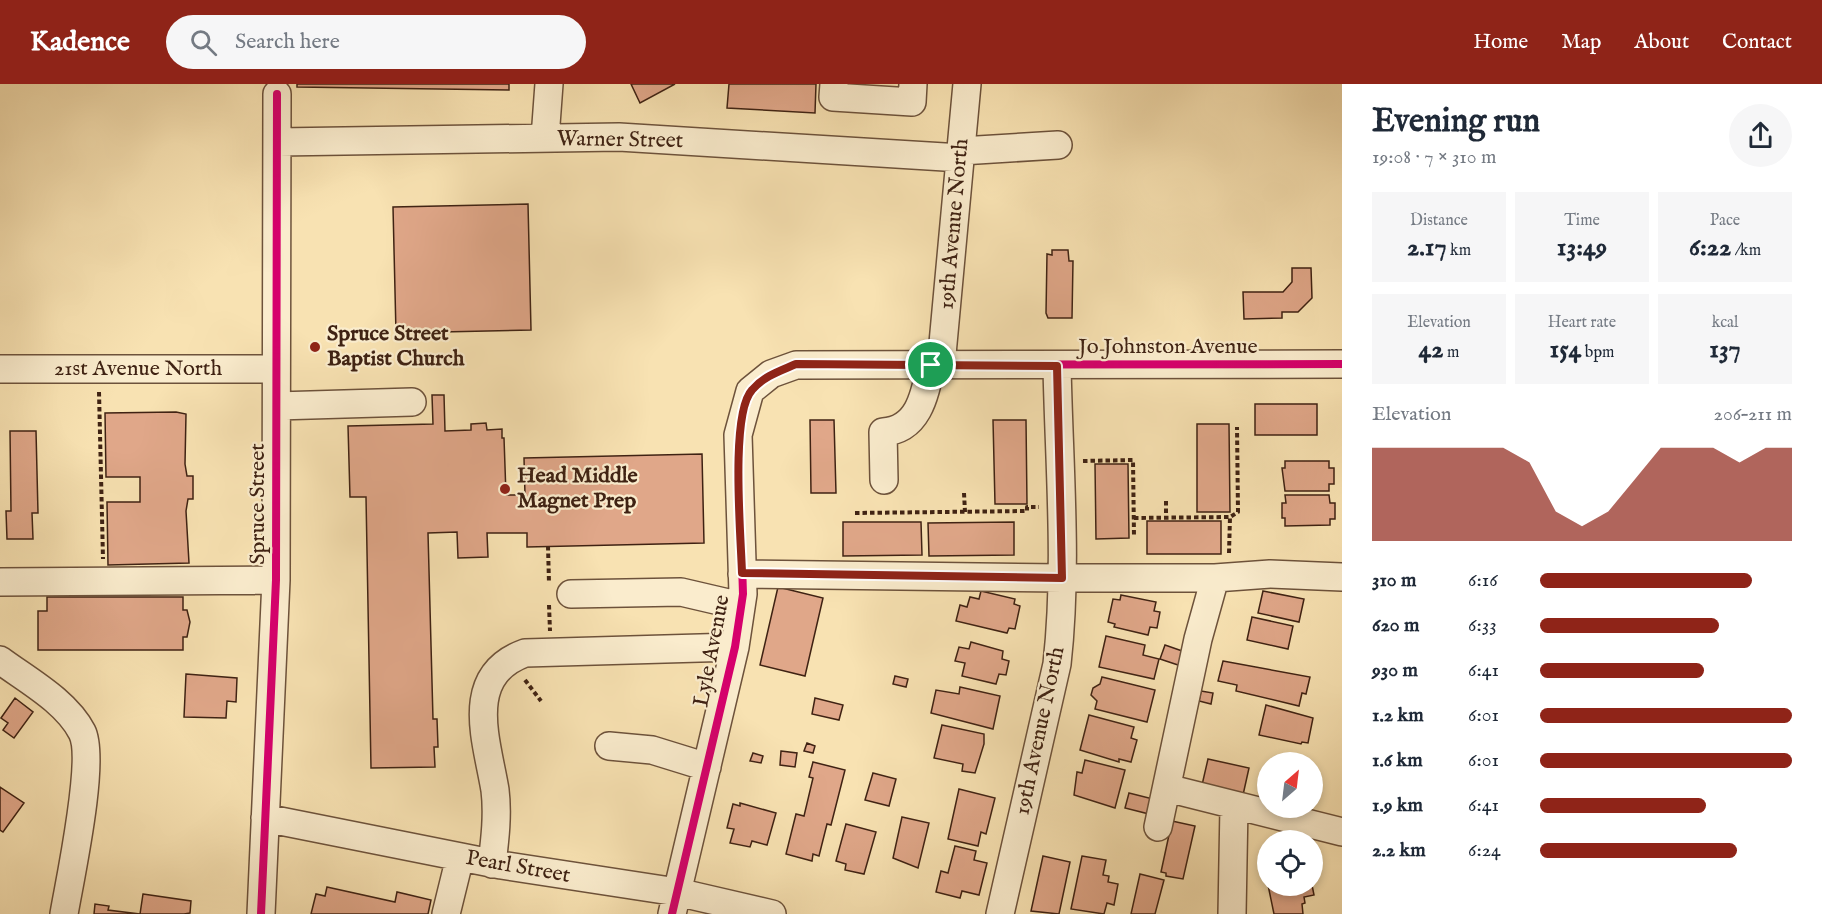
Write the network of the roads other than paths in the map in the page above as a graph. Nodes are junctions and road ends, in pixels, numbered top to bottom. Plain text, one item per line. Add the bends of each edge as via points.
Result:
1 (549, 84) edge
2 (834, 84) edge
3 (913, 84) edge
4 (967, 84) edge
5 (278, 94) dead end
6 (545, 138) junction
7 (278, 142) junction
8 (1058, 145) dead end
9 (961, 154) junction
10 (1342, 364) edge
11 (936, 365) junction
12 (1057, 366) junction
13 (0, 369) edge
14 (276, 369) junction
15 (750, 391) joint
16 (412, 402) dead end
17 (277, 406) junction
18 (884, 480) dead end
19 (1222, 568) junction
20 (742, 573) junction
21 (1342, 576) edge
22 (1062, 578) junction
23 (276, 580) junction
24 (0, 582) edge
25 (571, 594) dead end
26 (741, 606) junction
27 (735, 647) junction
28 (0, 660) edge
29 (609, 746) dead end
30 (707, 768) junction
31 (1167, 788) junction
32 (1234, 806) junction
33 (265, 818) junction
34 (1158, 827) dead end
35 (1342, 832) edge
36 (460, 857) junction
37 (492, 864) junction
38 (675, 903) edge
39 (64, 914) edge
40 (261, 914) edge
41 (446, 914) edge
42 (772, 914) edge
43 (1000, 914) edge
44 (1232, 914) edge

1 - 6 street
2 - 3 street via 833,97 912,102
4 - 9 street, 19th Avenue North
5 - 7 street, Spruce Street
6 - 7 street, Warner Street
6 - 9 street, Warner Street
7 - 14 street, Spruce Street
8 - 9 street, Warner Street
9 - 11 street, 19th Avenue North
10 - 12 street, Jo Johnston Avenue
11 - 12 street, Jo Johnston Avenue
11 - 15 street, Jo Johnston Avenue via 796,364 771,374
11 - 18 street, 19th Avenue North via 919,410 903,427 883,432
12 - 22 street, 19th Avenue North
13 - 14 street, 21st Avenue North
14 - 17 street, Spruce Street
15 - 20 street, Lyle Avenue via 738,435
16 - 17 street
17 - 23 street, Spruce Street
19 - 21 street
19 - 22 street
19 - 31 street via 1198,639
20 - 22 street
20 - 26 street, Lyle Avenue
22 - 43 street, 19th Avenue North via 1057,664
23 - 24 street
23 - 33 street, Spruce Street
25 - 26 street via 681,592
26 - 27 street, Lyle Avenue
27 - 30 street, Lyle Avenue
27 - 37 street via 525,653 504,664 488,686 482,719 496,801
28 - 39 street via 72,717 83,734 86,772
29 - 30 street via 652,750
30 - 38 street, Lyle Avenue
31 - 32 street
31 - 34 street
32 - 35 street
32 - 44 street
33 - 36 street, Pearl Street
33 - 40 street, Spruce Street
36 - 37 street, Pearl Street
36 - 41 street
37 - 38 street, Pearl Street
38 - 42 street, Pearl Street

